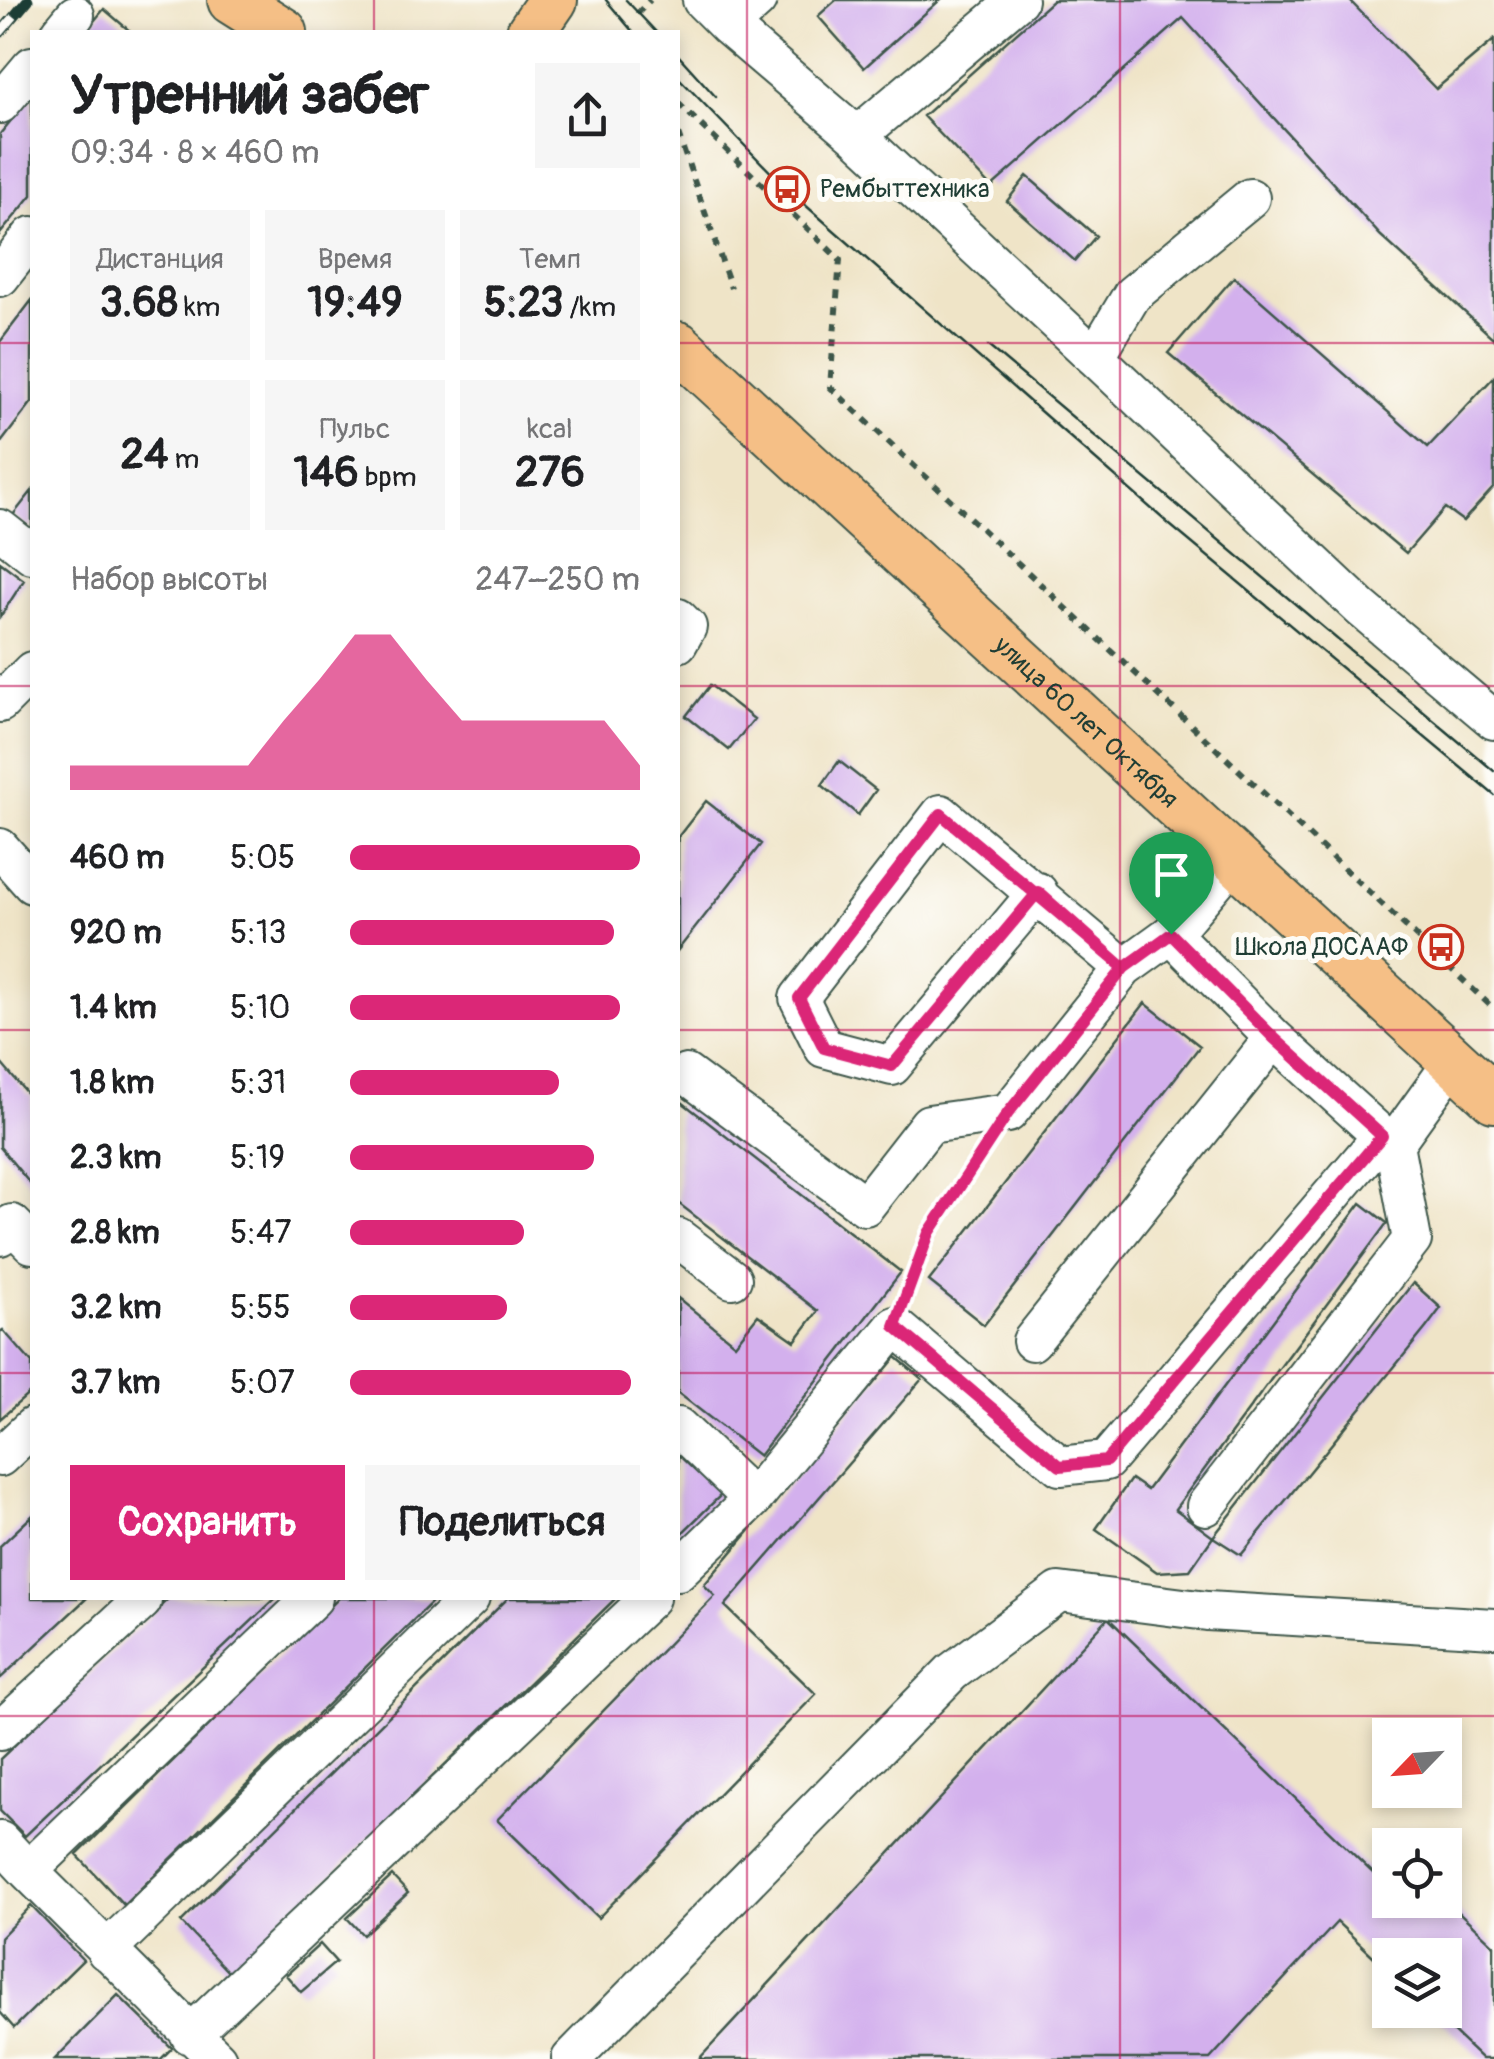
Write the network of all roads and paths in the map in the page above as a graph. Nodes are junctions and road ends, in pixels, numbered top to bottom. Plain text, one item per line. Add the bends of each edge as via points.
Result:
1 (232, 0) edge
2 (552, 0) edge
3 (650, 0) edge
4 (757, 0) edge
5 (1018, 0) edge
6 (715, 13) edge
7 (637, 14) dead end
8 (280, 30) edge
9 (532, 30) edge
10 (30, 68) edge
11 (0, 104) edge
12 (680, 104) edge
13 (858, 136) junction
14 (680, 140) edge
15 (1250, 198) dead end
16 (30, 239) edge
17 (0, 278) edge
18 (731, 288) dead end
19 (680, 354) edge
20 (1095, 357) junction
21 (0, 529) edge
22 (30, 552) edge
23 (680, 620) edge
24 (680, 640) edge
25 (30, 672) edge
26 (0, 703) edge
27 (1494, 720) edge
28 (0, 848) edge
29 (1235, 858) junction
30 (30, 882) edge
31 (1038, 892) junction
32 (1171, 934) junction
33 (1124, 968) junction
34 (1494, 1009) edge
35 (1274, 1038) junction
36 (1453, 1062) junction
37 (686, 1074) dead end
38 (1494, 1098) edge
39 (1008, 1113) junction
40 (1388, 1140) junction
41 (0, 1236) edge
42 (680, 1239) edge
43 (30, 1242) edge
44 (732, 1278) dead end
45 (895, 1326) junction
46 (1032, 1341) dead end
47 (30, 1429) edge
48 (680, 1429) edge
49 (0, 1458) edge
50 (754, 1499) junction
51 (1206, 1506) dead end
52 (680, 1569) edge
53 (311, 1600) edge
54 (468, 1600) edge
55 (648, 1600) edge
56 (142, 1601) dead end
57 (1494, 1628) edge
58 (0, 1732) edge
59 (0, 1841) edge
60 (28, 1870) junction
61 (106, 1950) junction
62 (204, 2047) edge
63 (571, 2059) edge

1 - 8 main road
2 - 9 main road
3 - 7 path
4 - 6 lane
5 - 13 lane
6 - 13 lane
10 - 11 lane
12 - 34 path via 840,260 830,388
13 - 20 lane
14 - 18 path
15 - 20 lane via 1132,296
16 - 17 lane
19 - 29 main road, улица 60 лет Октября
20 - 27 lane via 1361,608
21 - 22 lane
23 - 24 lane via 688,627
25 - 26 lane
28 - 30 lane
29 - 32 lane
29 - 36 main road, улица 60 лет Октября
31 - 31 lane via 941,814 799,998 824,1048 892,1066
31 - 33 lane
32 - 33 lane
32 - 35 lane
33 - 39 lane
35 - 40 lane
35 - 46 lane
36 - 38 main road, улица 60 лет Октября
36 - 40 lane
37 - 39 lane via 865,1206 929,1124
39 - 45 path via 929,1233
40 - 45 lane via 1106,1461 1060,1466
40 - 51 lane via 1412,1240
41 - 43 lane via 12,1224
42 - 44 lane
45 - 50 lane
47 - 49 lane
48 - 50 lane
50 - 52 lane
53 - 60 lane
54 - 61 lane
55 - 62 lane
56 - 58 lane
57 - 63 lane via 1207,1610 1059,1592 952,1672
59 - 60 lane
60 - 61 lane
61 - 62 lane

